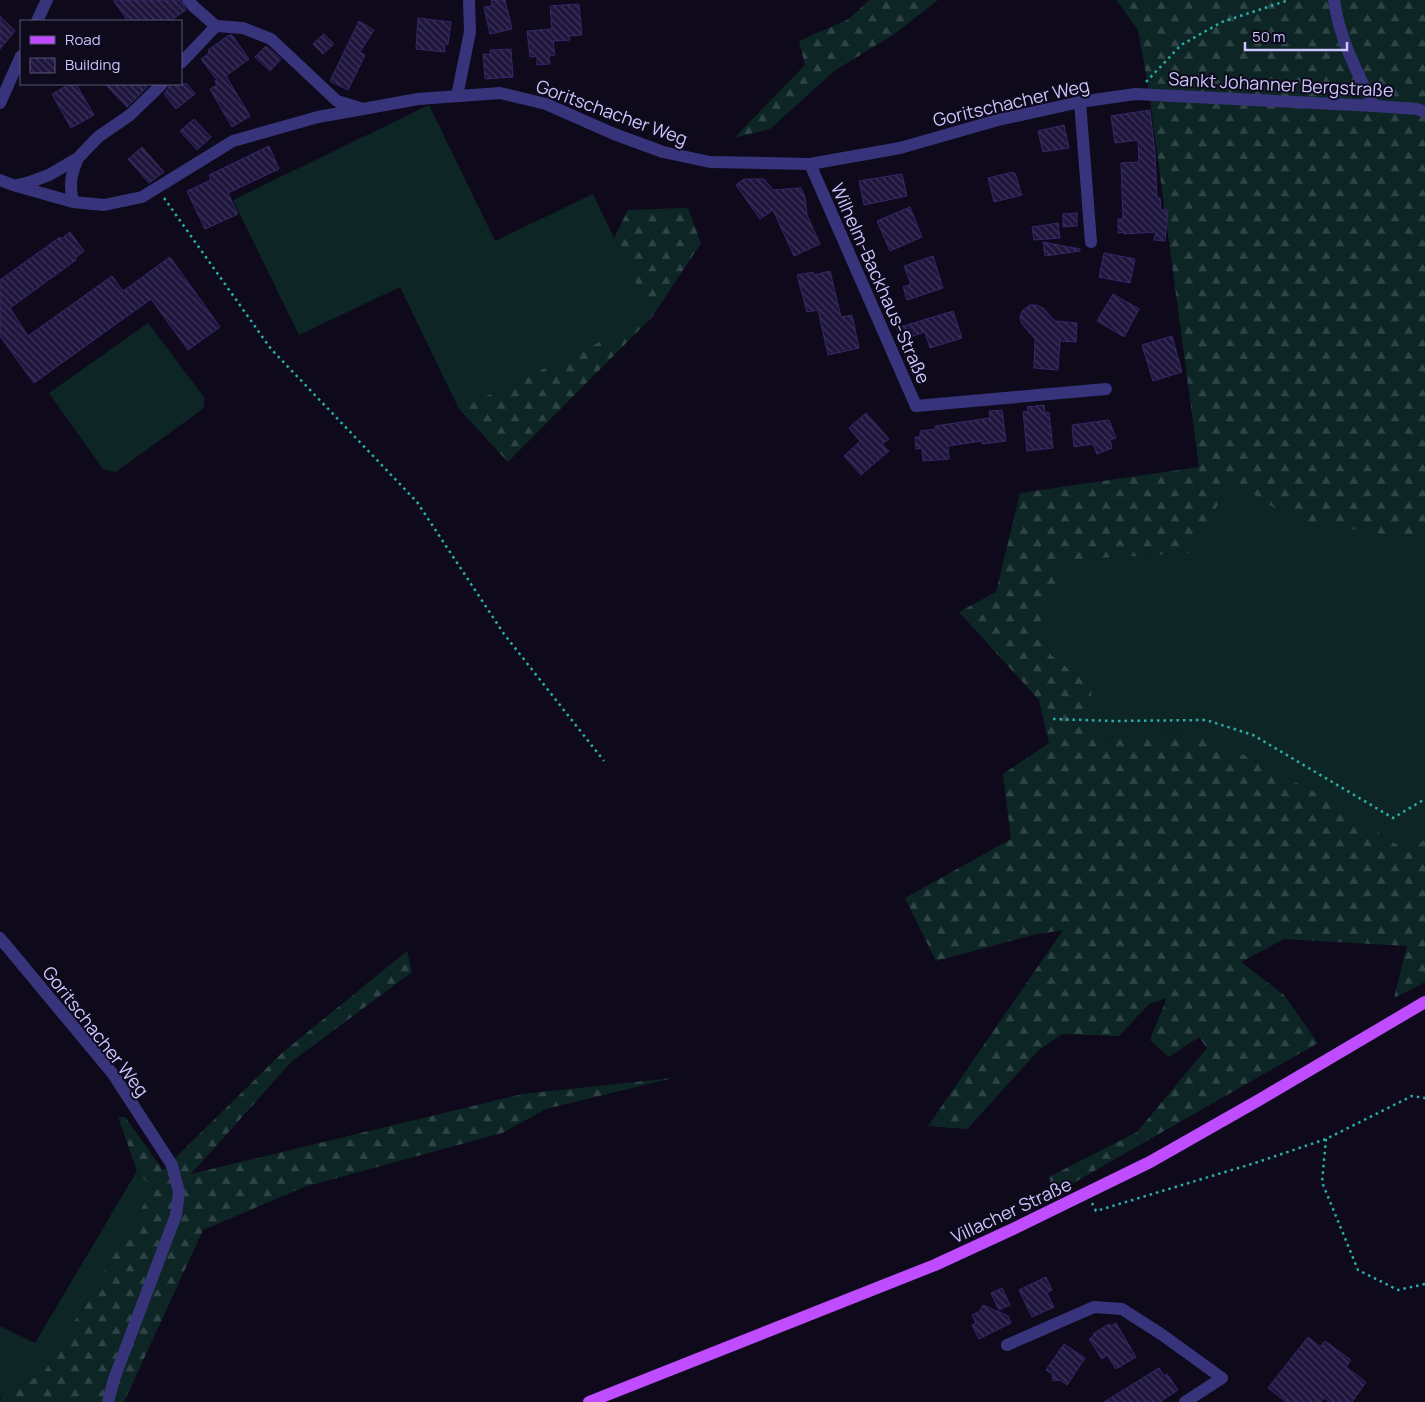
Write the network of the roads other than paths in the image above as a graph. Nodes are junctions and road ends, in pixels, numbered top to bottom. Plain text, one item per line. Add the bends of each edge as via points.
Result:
1 (47, 0) edge
2 (188, 0) edge
3 (469, 0) edge
4 (1334, 0) edge
5 (37, 20) edge
6 (216, 26) junction
7 (20, 58) edge
8 (182, 63) edge
9 (161, 85) edge
10 (1135, 94) joint
11 (457, 96) junction
12 (1080, 102) junction
13 (0, 103) edge
14 (1374, 106) junction
15 (363, 108) junction
16 (1425, 112) edge
17 (78, 158) junction
18 (810, 164) junction
19 (0, 180) edge
20 (13, 185) junction
21 (73, 202) junction
22 (1091, 242) dead end
23 (1106, 389) dead end
24 (0, 938) edge
25 (1425, 1002) edge
26 (1007, 1345) dead end
27 (108, 1402) edge
28 (590, 1402) edge
29 (1185, 1402) edge

1 - 5 street
2 - 6 street
3 - 11 street via 470,32
4 - 14 street via 1346,50
6 - 8 street
6 - 15 street via 242,28 271,39 337,101
7 - 13 street
9 - 17 street via 130,115 98,137
10 - 12 street, Goritschacher Weg
10 - 14 street, Sankt Johanner Bergstraße
11 - 15 street, Goritschacher Weg
11 - 18 street, Goritschacher Weg via 500,93 546,104 663,152 710,162
12 - 18 street, Goritschacher Weg via 998,120 900,148
12 - 22 street
14 - 16 street, Sankt Johanner Bergstraße
15 - 21 street, Goritschacher Weg via 233,141 142,197 104,205
17 - 20 street via 49,175
17 - 21 street via 70,188
18 - 23 street, Wilhelm-Backhaus-Straße via 916,406
19 - 20 street, Goritschacher Weg
20 - 21 street, Goritschacher Weg
24 - 27 street, Goritschacher Weg via 113,1074 172,1165 179,1192 176,1216
25 - 28 main road, Villacher Straße via 1150,1162 1087,1193 935,1265
26 - 29 street via 1094,1307 1122,1309 1222,1378

